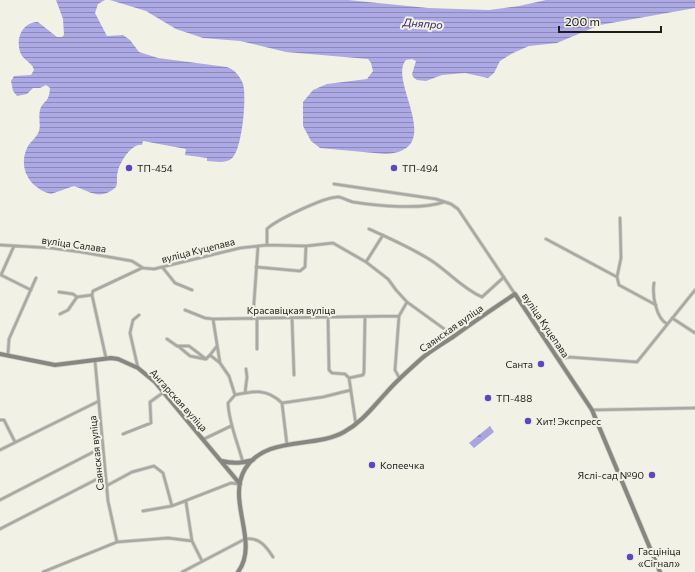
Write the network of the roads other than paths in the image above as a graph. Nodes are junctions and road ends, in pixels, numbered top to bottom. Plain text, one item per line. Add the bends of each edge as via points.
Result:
1 (334, 184) dead end
2 (445, 201) junction
3 (620, 218) dead end
4 (369, 229) dead end
5 (383, 235) junction
6 (546, 238) dead end
7 (0, 245) edge
8 (267, 245) junction
9 (14, 246) junction
10 (258, 246) junction
11 (306, 246) junction
12 (366, 262) junction
13 (256, 267) junction
14 (143, 268) junction
15 (163, 268) junction
16 (0, 275) edge
17 (504, 277) junction
18 (617, 277) junction
19 (36, 278) dead end
20 (654, 283) dead end
21 (30, 290) junction
22 (192, 290) dead end
23 (695, 290) edge
24 (58, 292) dead end
25 (515, 294) junction
26 (92, 295) junction
27 (78, 297) junction
28 (407, 302) junction
29 (656, 305) junction
30 (184, 310) dead end
31 (60, 314) dead end
32 (139, 315) dead end
33 (399, 316) junction
34 (328, 317) junction
35 (365, 317) junction
36 (252, 318) junction
37 (257, 318) junction
38 (292, 318) junction
39 (672, 318) junction
40 (213, 319) junction
41 (667, 324) junction
42 (695, 333) edge
43 (454, 336) junction
44 (167, 339) dead end
45 (177, 346) junction
46 (217, 346) junction
47 (257, 349) dead end
48 (0, 354) edge
49 (8, 354) junction
50 (210, 355) junction
51 (106, 358) junction
52 (206, 359) junction
53 (560, 360) junction
54 (95, 361) junction
55 (220, 363) junction
56 (138, 368) junction
57 (246, 369) dead end
58 (294, 375) dead end
59 (350, 378) junction
60 (400, 379) junction
61 (351, 390) junction
62 (164, 392) junction
63 (245, 393) junction
64 (234, 395) junction
65 (99, 401) junction
66 (282, 403) junction
67 (695, 408) edge
68 (592, 410) junction
69 (0, 420) edge
70 (356, 425) junction
71 (231, 426) junction
72 (123, 434) dead end
73 (204, 439) junction
74 (15, 442) junction
75 (288, 445) junction
76 (103, 448) junction
77 (0, 450) edge
78 (253, 459) junction
79 (222, 460) junction
80 (243, 463) junction
81 (105, 475) junction
82 (240, 484) junction
83 (108, 485) junction
84 (0, 500) edge
85 (186, 502) junction
86 (172, 506) junction
87 (142, 511) dead end
88 (0, 529) edge
89 (245, 539) junction
90 (192, 541) junction
91 (117, 542) junction
92 (272, 557) dead end
93 (202, 561) junction
94 (43, 572) edge
95 (182, 572) edge
96 (238, 572) edge
97 (660, 572) edge

1 - 2 street
2 - 8 street via 434,206 396,206 352,202 338,197 317,203 274,222 267,228
2 - 17 street, вуліца Куцепава via 461,214
3 - 18 street via 621,258
4 - 5 street
5 - 12 street
5 - 17 street via 434,262 472,293 482,297
6 - 18 street
7 - 9 street, вуліца Салава
8 - 10 street, вуліца Куцепава
8 - 11 street, вуліца Куцепава
9 - 14 street, вуліца Салава via 52,248 132,261
9 - 16 street
10 - 13 street
10 - 15 street, вуліца Куцепава via 240,248
11 - 12 street, вуліца Куцепава via 333,243
11 - 13 street via 305,267 300,271
12 - 28 street, вуліца Куцепава via 388,279
13 - 36 street
14 - 15 street, вуліца Куцепава
14 - 26 street via 93,291
15 - 22 street via 174,283
16 - 21 street
17 - 25 street, вуліца Куцепава
18 - 29 street via 619,285
19 - 21 street
20 - 29 street
21 - 49 street via 9,339
23 - 39 street
24 - 27 street
25 - 43 main road, Саянская вуліца
25 - 53 main road, вуліца Куцепава
26 - 27 street
26 - 51 street
27 - 31 street via 68,310
28 - 33 street
28 - 43 street, вуліца Куцепава
29 - 41 street via 663,322
30 - 40 street, Красавіцкая вуліца
32 - 56 street via 133,320 130,333
33 - 35 street, Красавіцкая вуліца
33 - 60 street via 395,370
34 - 35 street, Красавіцкая вуліца
34 - 38 street, Красавіцкая вуліца
34 - 59 street via 329,370
35 - 59 street via 364,372 363,375
36 - 37 street, Красавіцкая вуліца
36 - 40 street, Красавіцкая вуліца
37 - 38 street, Красавіцкая вуліца
37 - 47 street
38 - 58 street
39 - 41 street
39 - 42 street
40 - 46 street
41 - 53 street via 637,362 568,357
43 - 60 main road, Саянская вуліца via 421,359
44 - 45 street
45 - 52 street via 190,356
45 - 52 street via 189,346
46 - 50 street
46 - 55 street
48 - 49 main road, Ангарская вуліца
49 - 54 main road, Ангарская вуліца via 55,365
50 - 52 street
50 - 55 street
51 - 54 main road, Ангарская вуліца
51 - 56 main road, Ангарская вуліца via 118,359
53 - 68 main road, вуліца Куцепава
54 - 65 street, Саянская вуліца
55 - 64 street via 229,376
56 - 62 main road, Ангарская вуліца
57 - 63 street via 248,377
59 - 61 street
60 - 70 main road, Саянская вуліца
61 - 66 street
61 - 70 street
62 - 72 street via 150,402 151,423
62 - 73 main road, Ангарская вуліца
63 - 64 street
63 - 66 street via 254,391 274,394
64 - 71 street via 228,403
65 - 74 street
65 - 76 street, Саянская вуліца
66 - 75 street
67 - 68 street
68 - 97 main road, вуліца Куцепава
69 - 74 street via 4,420
70 - 75 main road, Саянская вуліца via 336,436
71 - 73 street
71 - 80 street
73 - 79 main road, Ангарская вуліца
74 - 77 street
75 - 78 main road, Саянская вуліца via 266,451
76 - 81 street, Саянская вуліца
76 - 84 street
78 - 80 main road, Саянская вуліца
78 - 82 main road via 245,470
79 - 80 main road
79 - 82 main road, Ангарская вуліца
81 - 83 street, Саянская вуліца
81 - 88 street
82 - 85 street via 231,483
82 - 89 main road via 239,498
83 - 86 street via 132,472 154,466 163,473
83 - 91 street, Саянская вуліца via 108,501
85 - 86 street
85 - 90 street
86 - 87 street
89 - 92 street via 253,538 264,544
89 - 93 street
89 - 96 main road via 246,560
90 - 91 street via 168,538
90 - 93 street
91 - 94 street
93 - 95 street

